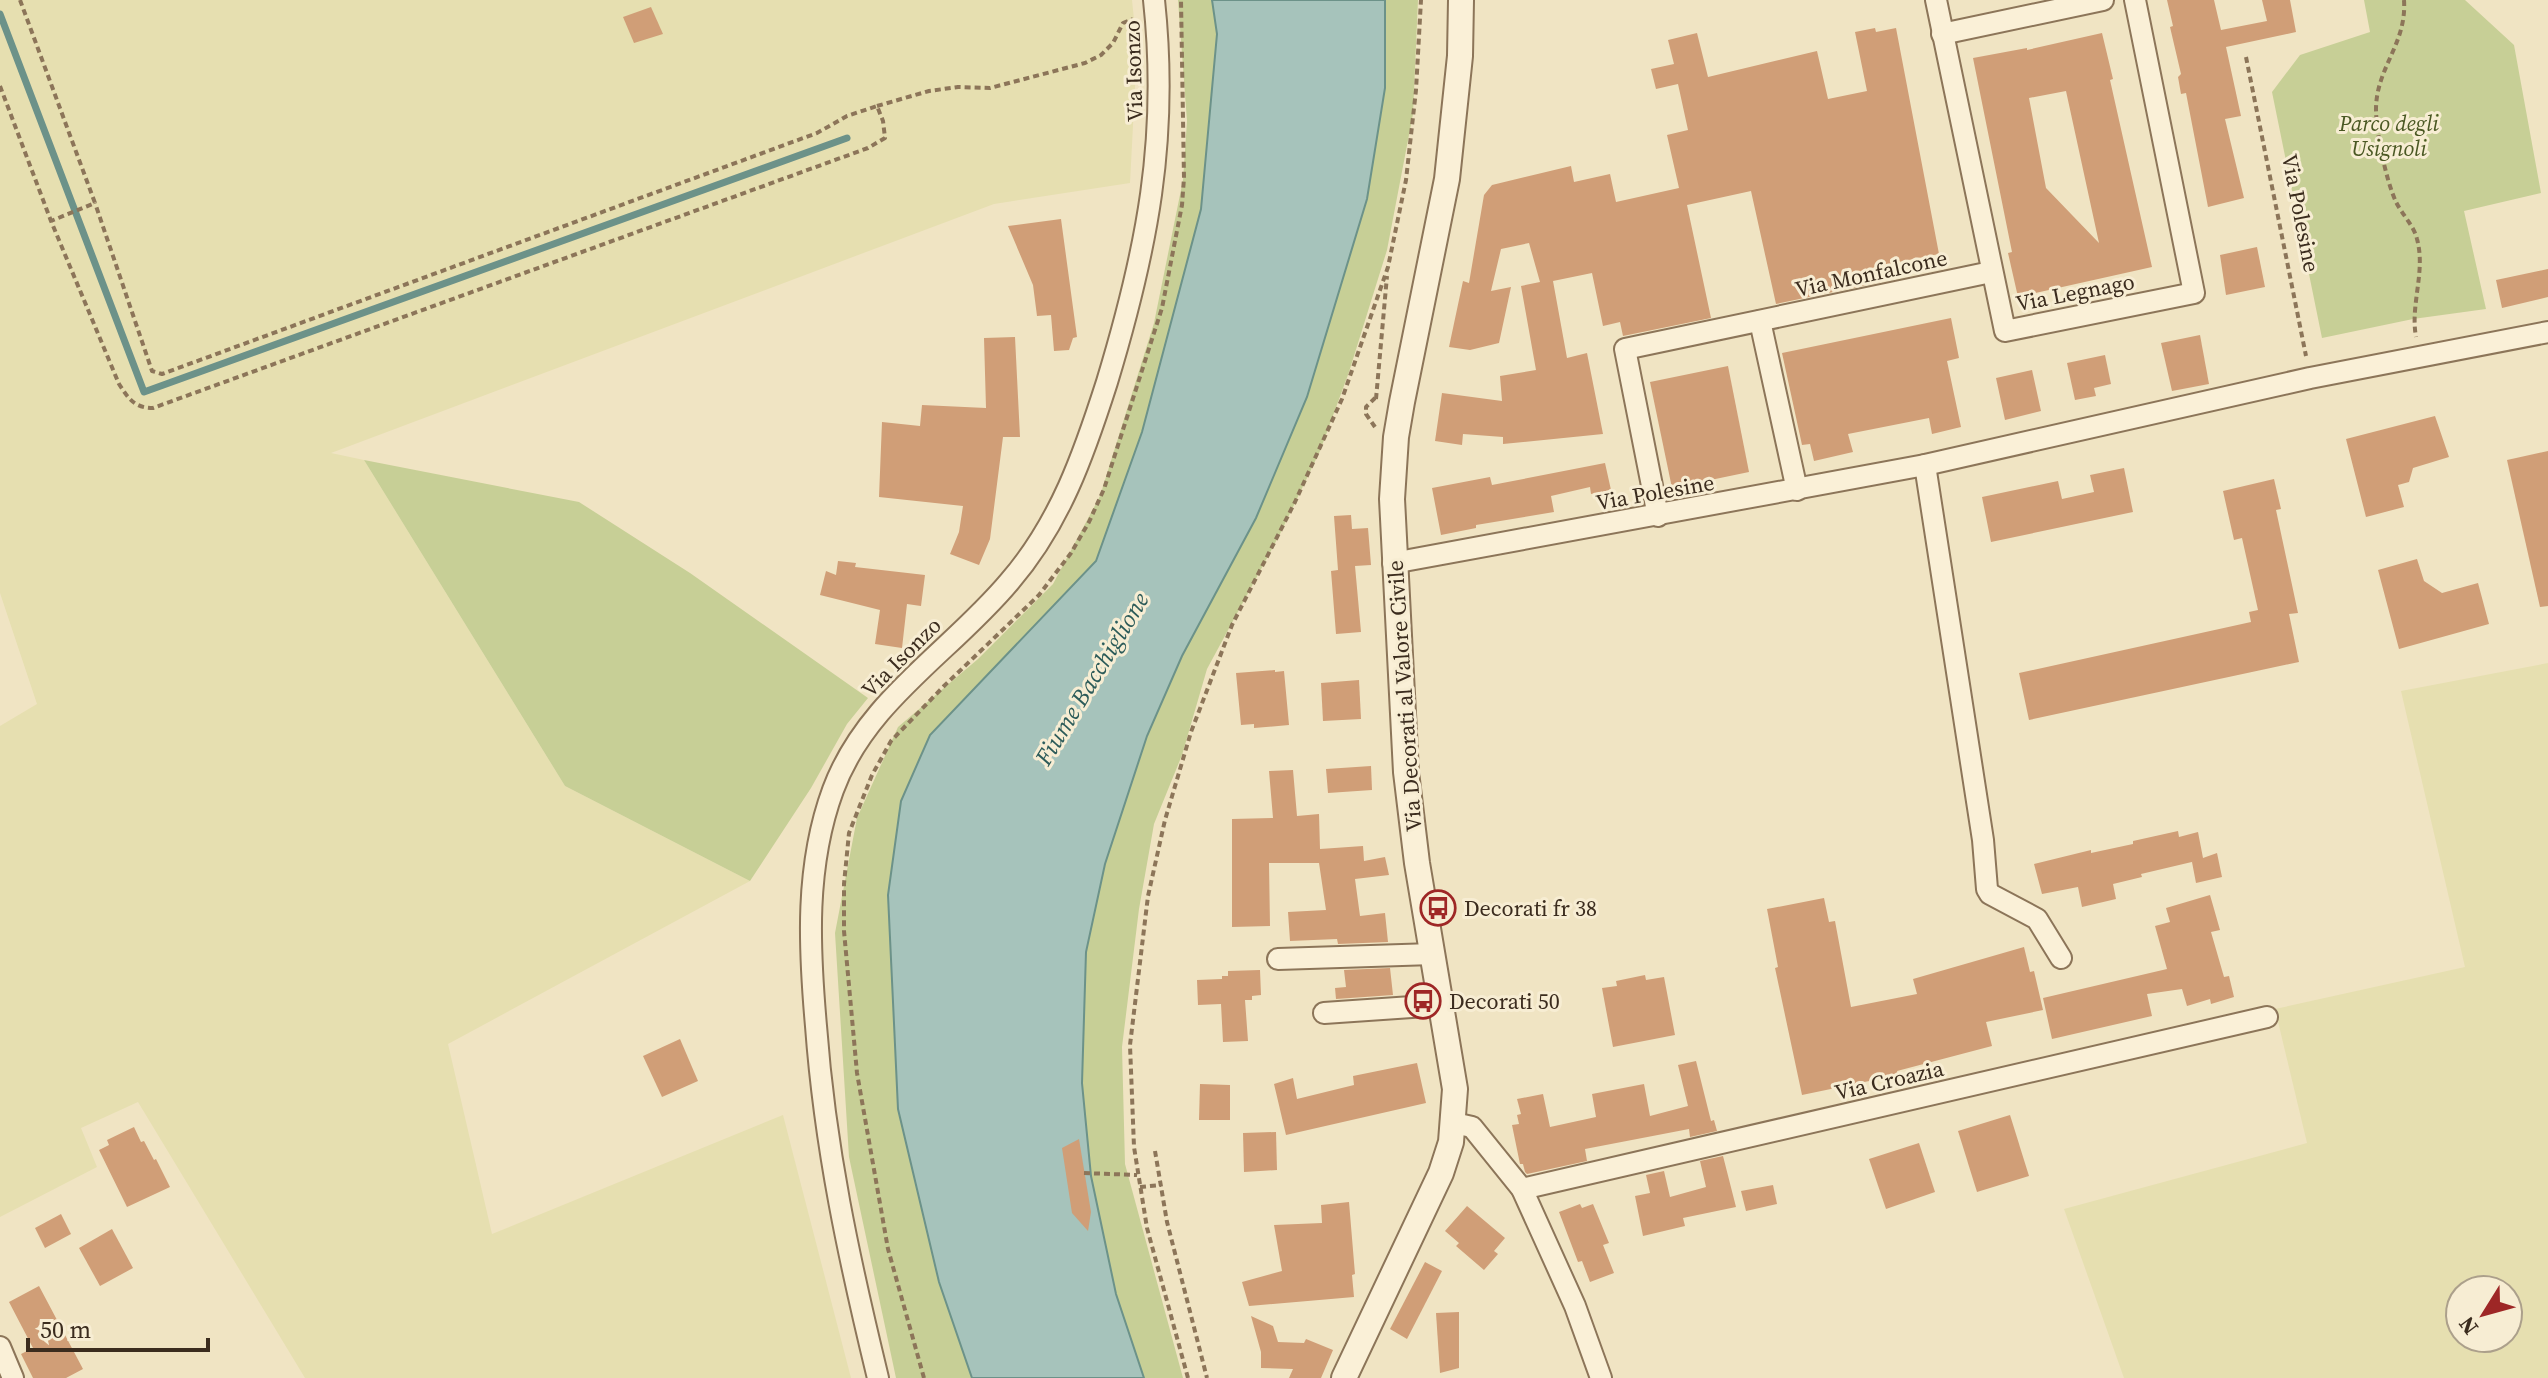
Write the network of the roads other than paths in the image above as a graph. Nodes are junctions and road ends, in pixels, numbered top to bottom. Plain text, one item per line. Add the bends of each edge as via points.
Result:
1 (1461, 0) edge
2 (1936, 0) edge
3 (2103, 0) edge
4 (2135, 0) edge
5 (1155, 9) edge
6 (1942, 34) junction
7 (1991, 272) junction
8 (1760, 321) junction
9 (2548, 332) edge
10 (1925, 465) junction
11 (1797, 490) junction
12 (1658, 516) junction
13 (1393, 563) junction
14 (1433, 954) junction
15 (2061, 958) dead end
16 (1278, 959) dead end
17 (1441, 1005) junction
18 (1324, 1013) dead end
19 (2267, 1017) dead end
20 (1454, 1123) junction
21 (1522, 1189) junction
22 (0, 1347) edge
23 (13, 1378) edge
24 (878, 1378) edge
25 (1344, 1378) edge
26 (1601, 1378) edge

1 - 13 street, Via Decorati al Valore Civile via 1447,179 1396,437
2 - 6 street, Via Legnago
3 - 6 street
4 - 7 street, Via Legnago via 2194,293 2005,331
5 - 24 street, Via Isonzo via 1158,134 1147,228 1127,315 1079,466 1061,507 1009,583 896,691 850,751 820,829 813,874 811,967 824,1115 848,1256
6 - 7 street, Via Legnago
7 - 8 street, Via Monfalcone
8 - 11 street
8 - 12 street, Via Monfalcone via 1625,349
9 - 10 street, Via Polesine via 2310,378
10 - 11 street, Via Polesine
10 - 15 street via 1987,889 2037,919
11 - 12 street, Via Polesine
12 - 13 street, Via Polesine
13 - 14 street, Via Decorati al Valore Civile via 1406,772
14 - 16 street
14 - 17 street, Via Decorati al Valore Civile
17 - 18 street
17 - 20 street, Via Decorati al Valore Civile via 1455,1089
19 - 21 street, Via Croazia
20 - 21 street via 1472,1127
20 - 25 street, Via Decorati al Valore Civile via 1441,1173
21 - 26 street
22 - 23 street

